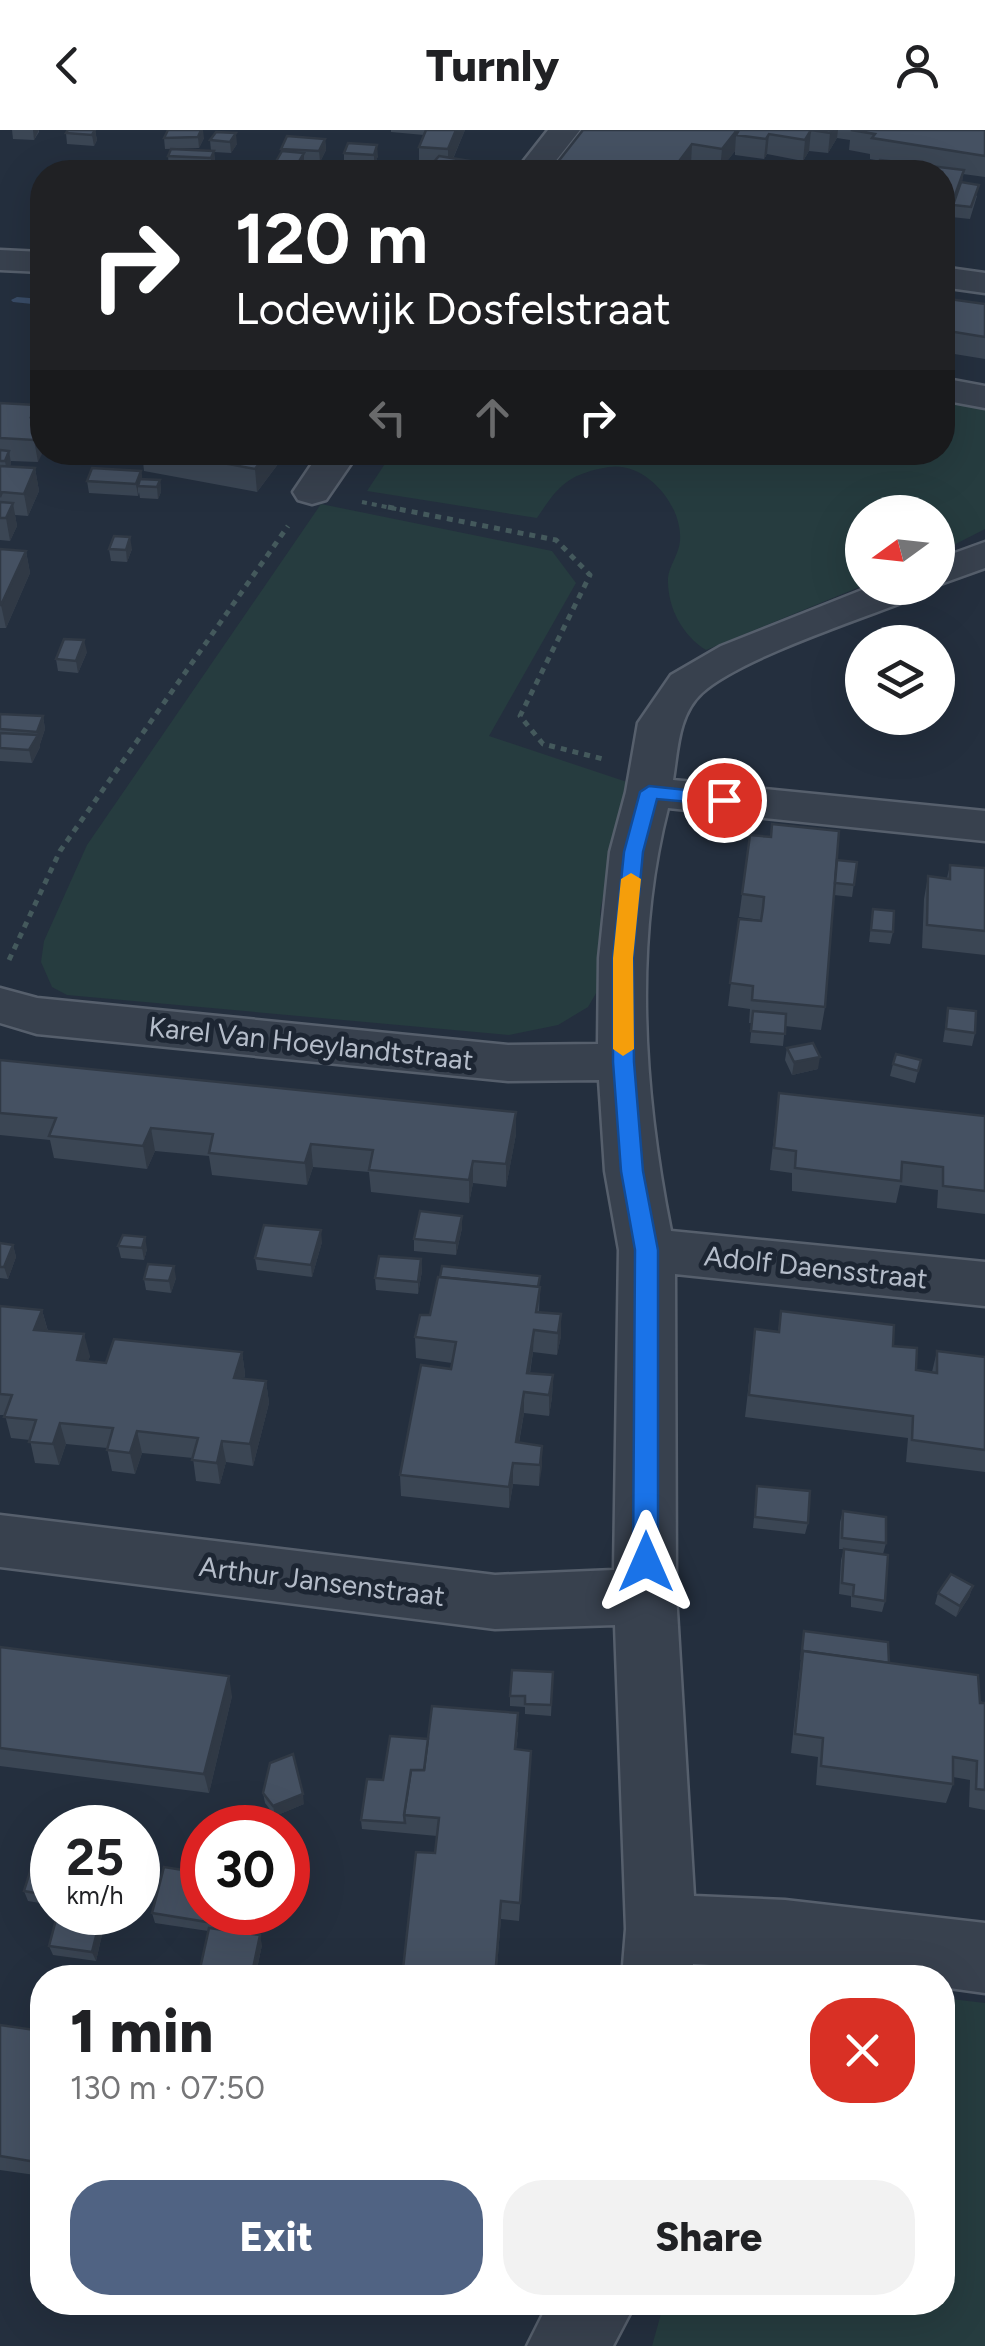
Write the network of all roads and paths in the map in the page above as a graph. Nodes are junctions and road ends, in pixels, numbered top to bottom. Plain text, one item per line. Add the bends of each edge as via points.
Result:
1 (564, 130) edge
2 (540, 160) edge
3 (30, 263) edge
4 (3, 266) edge
5 (955, 279) edge
6 (985, 283) edge
7 (955, 391) edge
8 (985, 397) edge
9 (331, 465) edge
10 (312, 492) junction
11 (985, 554) edge
12 (955, 566) edge
13 (860, 605) edge
14 (651, 782) junction
15 (985, 826) edge
16 (3, 986) edge
17 (623, 1062) junction
18 (646, 1250) junction
19 (985, 1284) edge
20 (0, 1541) edge
21 (646, 1594) junction
22 (659, 1953) edge
23 (985, 1958) edge
24 (588, 2315) edge
25 (566, 2346) edge

1 - 2 street
3 - 4 street
5 - 6 street
7 - 8 street
9 - 10 street
10 - 14 path via 556,540 590,575 520,716 543,744
10 - 16 path via 60,851
11 - 12 street
13 - 14 street via 736,655 686,684 660,723
14 - 15 street
14 - 17 street via 633,852
16 - 17 street, Karel Van Hoeylandtstraat via 37,1016 488,1061
17 - 18 street
18 - 19 street, Adolf Daensstraat
18 - 21 street
20 - 21 street, Arthur Jansenstraat via 495,1602
21 - 22 street
22 - 23 street via 785,1934
24 - 25 street

